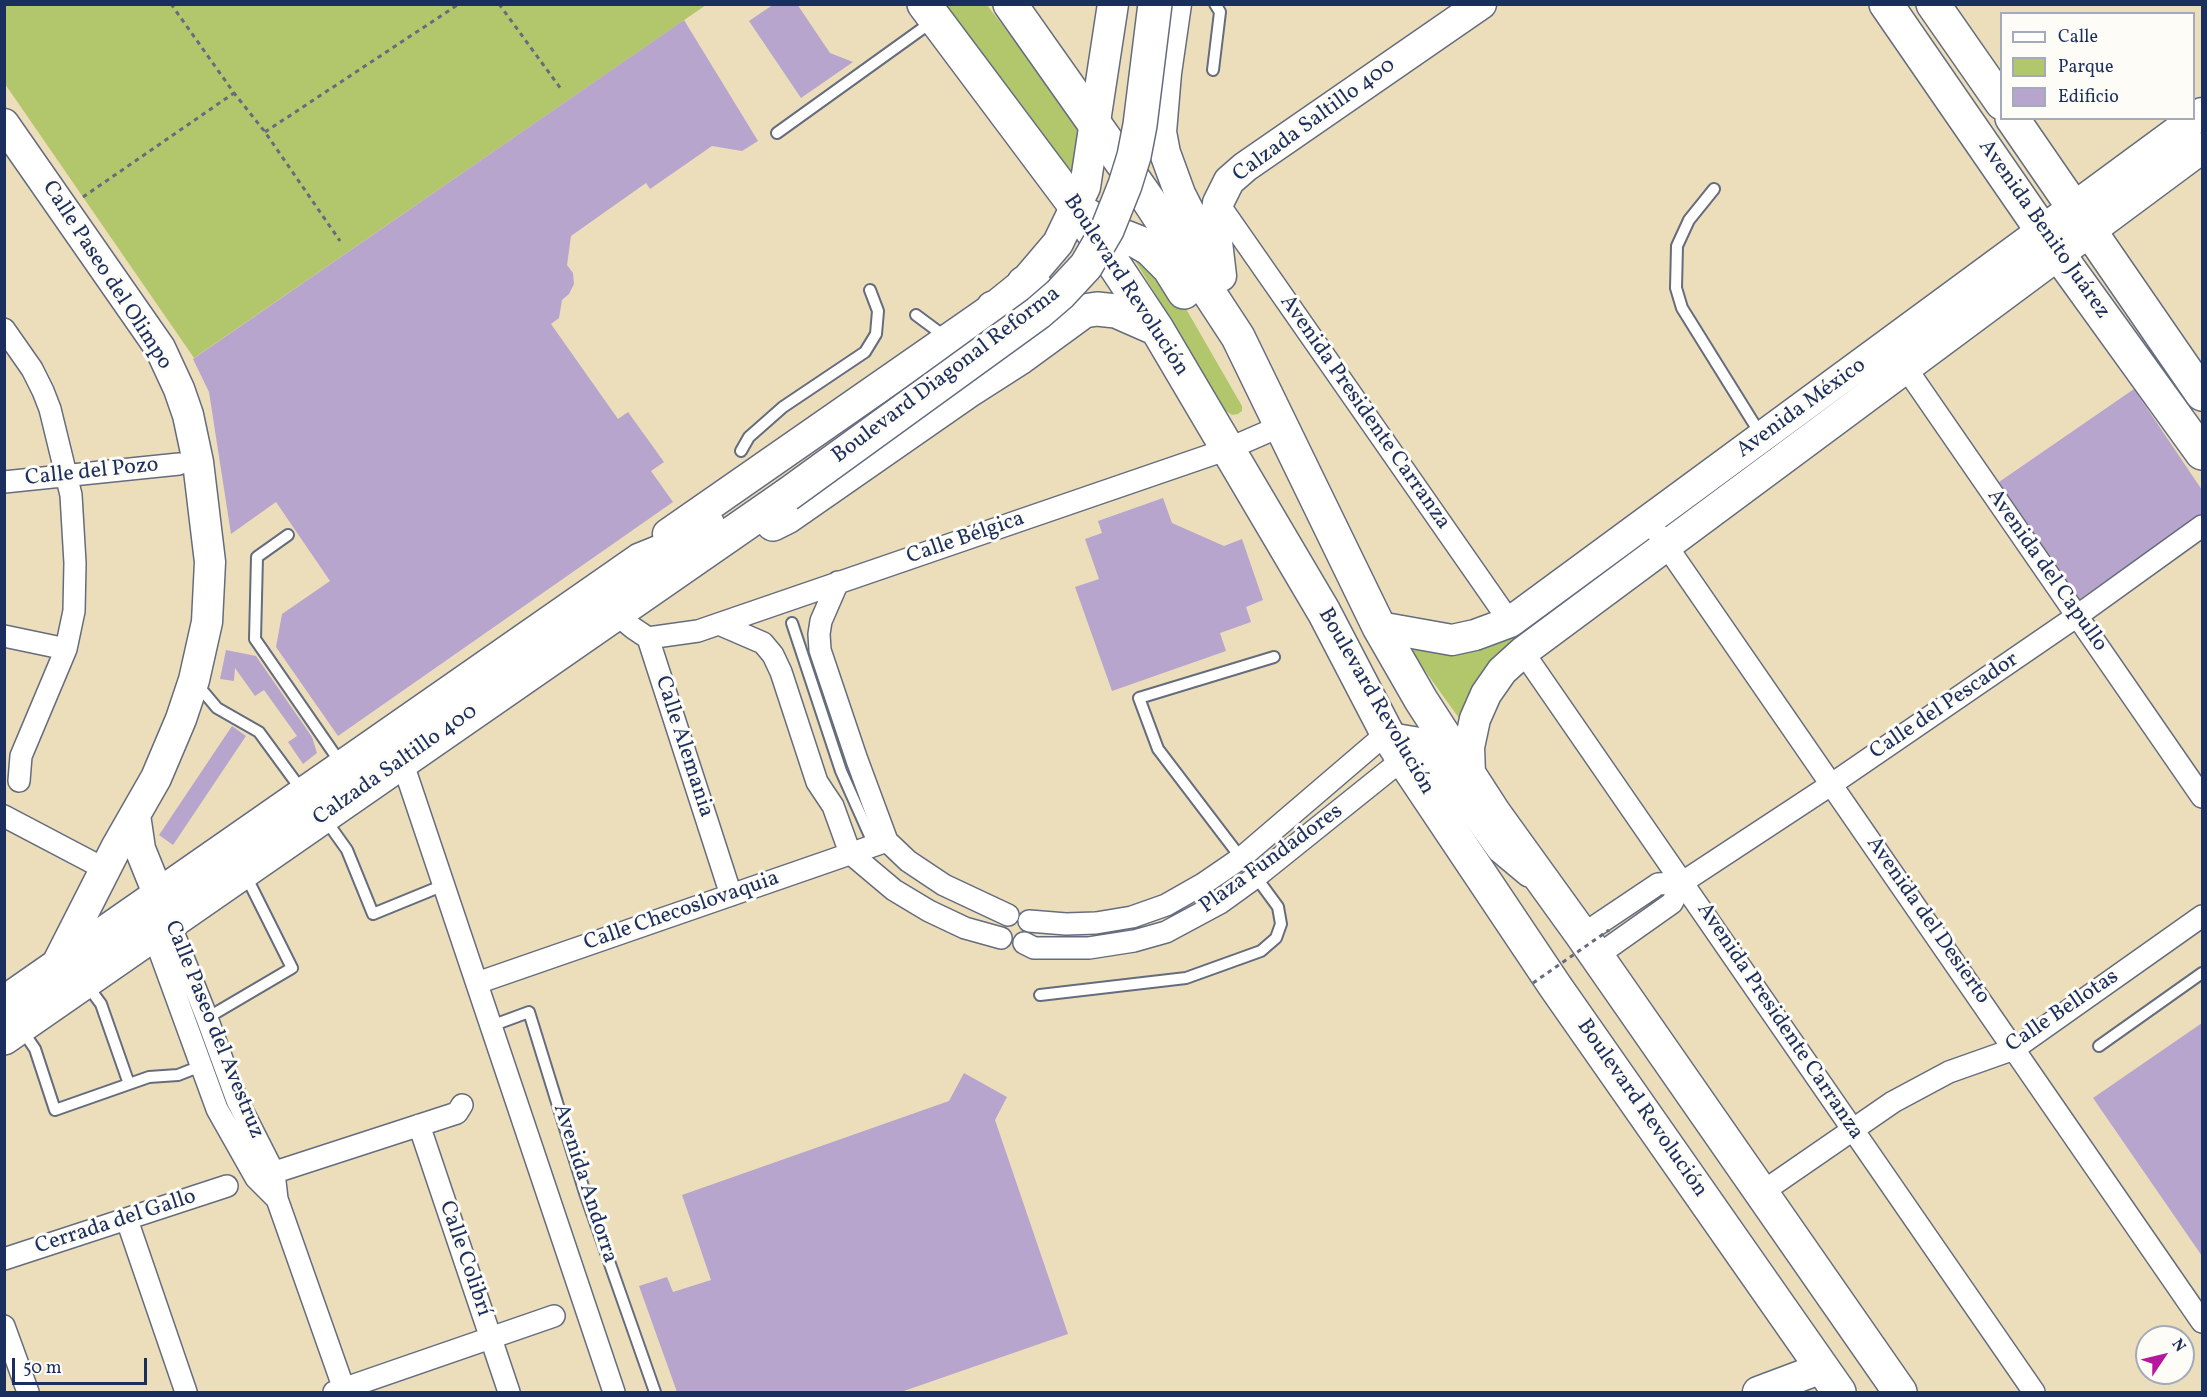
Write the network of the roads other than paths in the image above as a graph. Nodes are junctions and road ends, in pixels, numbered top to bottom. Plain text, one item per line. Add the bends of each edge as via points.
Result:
1 (1010, 4) edge
2 (1113, 4) edge
3 (1138, 4) edge
4 (1155, 4) edge
5 (1176, 4) edge
6 (1215, 4) edge
7 (1886, 4) edge
8 (1933, 4) edge
9 (1479, 5) edge
10 (929, 12) edge
11 (1108, 43) junction
12 (1213, 70) dead end
13 (1166, 74) junction
14 (2000, 102) edge
15 (2013, 120) edge
16 (2194, 120) edge
17 (4, 124) edge
18 (1095, 124) junction
19 (777, 133) dead end
20 (2202, 148) edge
21 (1714, 189) dead end
22 (1218, 203) junction
23 (1076, 207) junction
24 (2083, 220) junction
25 (2051, 243) junction
26 (1221, 276) junction
27 (1024, 283) junction
28 (870, 290) dead end
29 (993, 308) junction
30 (916, 315) dead end
31 (1157, 328) junction
32 (4, 329) edge
33 (1053, 333) junction
34 (1238, 337) junction
35 (948, 340) junction
36 (1890, 344) junction
37 (1021, 357) junction
38 (1906, 368) junction
39 (1258, 381) junction
40 (2202, 394) edge
41 (1281, 426) junction
42 (1762, 438) junction
43 (1228, 450) junction
44 (741, 452) dead end
45 (2202, 453) edge
46 (179, 464) dead end
47 (66, 476) junction
48 (4, 482) edge
49 (781, 487) junction
50 (1649, 522) junction
51 (2202, 526) edge
52 (288, 535) dead end
53 (1668, 546) junction
54 (712, 547) junction
55 (640, 560) junction
56 (838, 582) junction
57 (616, 614) junction
58 (2077, 616) junction
59 (1510, 622) junction
60 (792, 623) dead end
61 (719, 624) junction
62 (1379, 627) junction
63 (4, 636) edge
64 (648, 638) junction
65 (66, 649) junction
66 (1523, 652) junction
67 (1274, 657) dead end
68 (194, 680) junction
69 (1395, 746) junction
70 (402, 761) junction
71 (344, 768) junction
72 (1470, 775) junction
73 (20, 781) dead end
74 (1832, 784) junction
75 (2202, 797) edge
76 (314, 806) junction
77 (135, 815) junction
78 (4, 816) edge
79 (881, 843) junction
80 (850, 853) junction
81 (1241, 858) junction
82 (244, 871) junction
83 (105, 872) junction
84 (1256, 877) junction
85 (1683, 882) junction
86 (444, 885) junction
87 (1552, 892) junction
88 (731, 895) junction
89 (157, 914) junction
90 (1008, 915) junction
91 (2202, 916) edge
92 (1029, 921) junction
93 (1001, 938) junction
94 (1596, 940) junction
95 (1024, 942) junction
96 (55, 968) junction
97 (2202, 974) edge
98 (85, 982) junction
99 (477, 983) junction
100 (1040, 995) dead end
101 (207, 1018) junction
102 (10, 1023) edge
103 (491, 1026) junction
104 (2099, 1046) dead end
105 (2014, 1049) junction
106 (201, 1066) junction
107 (129, 1084) junction
108 (462, 1105) dead end
109 (419, 1125) junction
110 (1853, 1130) junction
111 (265, 1176) junction
112 (227, 1186) dead end
113 (1761, 1193) junction
114 (127, 1220) junction
115 (4, 1259) edge
116 (554, 1316) dead end
117 (2202, 1322) edge
118 (4, 1326) edge
119 (491, 1338) junction
120 (1830, 1380) edge
121 (341, 1391) edge
122 (2031, 1391) edge
123 (28, 1392) edge
124 (186, 1392) edge
125 (509, 1392) edge
126 (615, 1392) edge
127 (655, 1392) edge
128 (1758, 1392) edge
129 (1881, 1392) edge
130 (1900, 1392) edge

1 - 18 main road
2 - 11 street
3 - 49 main road, Boulevard Diagonal Reforma via 1114,159 1093,220 1073,252 1027,299
4 - 49 main road, Boulevard Diagonal Reforma, bridge via 1134,156 1107,230 1086,266 1038,313
5 - 13 street
6 - 12 lane via 1220,12
7 - 25 main road, Avenida Benito Juárez
8 - 14 main road
9 - 22 street, Calzada Saltillo 400 via 1245,167 1229,182
10 - 19 lane
10 - 23 main road, Boulevard Revolución
11 - 13 street via 1110,60 1127,77 1152,81
11 - 18 street
13 - 26 street via 1161,132 1165,153 1180,194
15 - 24 main road, Avenida Benito Juárez
16 - 24 street, Avenida México
17 - 68 street, Calle Paseo del Olimpo via 160,348 188,415 204,500 210,562 207,622
18 - 23 street via 1085,187
18 - 34 main road
20 - 24 street, Avenida México
21 - 42 lane via 1689,220 1677,246 1676,288 1682,308
22 - 26 street, Calzada Saltillo 400 via 1215,225
22 - 59 street, Avenida Presidente Carranza
23 - 27 street via 1058,243
23 - 31 main road, Boulevard Revolución
23 - 39 main road via 1115,233 1150,249 1169,268 1212,335
24 - 25 street, Avenida México
24 - 40 main road, Avenida Benito Juárez
25 - 36 street, Avenida México
25 - 38 street, Avenida México
25 - 45 main road, Avenida Benito Juárez
26 - 34 street
27 - 29 street
27 - 33 main road via 1035,287 1049,301 1055,321
28 - 44 lane via 878,310 876,334 864,352 783,407 749,437
29 - 35 street
29 - 37 main road via 990,320 994,340 1000,349
30 - 35 lane
31 - 33 main road via 1116,311 1097,309 1084,311
31 - 43 main road, Boulevard Revolución
32 - 47 street via 43,391
33 - 37 main road
34 - 39 main road
35 - 55 street via 670,532
36 - 38 street, Avenida del Capullo
36 - 42 street, Avenida México
37 - 54 main road via 787,517 757,533
38 - 53 street, Avenida México
38 - 58 street, Avenida del Capullo
39 - 41 main road
41 - 43 street, Calle Bélgica
41 - 62 main road
42 - 50 street, Avenida México
43 - 56 street, Calle Bélgica
43 - 69 main road, Boulevard Revolución via 1324,612
46 - 47 street, Calle del Pozo
47 - 48 street, Calle del Pozo
47 - 65 street via 71,495 75,563 74,611
49 - 54 main road, Calzada Saltillo 400
49 - 55 main road, Calzada Saltillo 400 via 682,543
50 - 53 street, Avenida del Desierto
50 - 59 street, Avenida México
51 - 58 street, Calle del Pescador
52 - 71 lane via 257,557 255,639
53 - 66 street, Avenida México
53 - 74 street, Avenida del Desierto
54 - 57 main road, Calzada Saltillo 400
55 - 71 main road, Calzada Saltillo 400
56 - 61 street, Calle Bélgica
56 - 79 street via 821,621 820,650
57 - 64 street
57 - 70 main road, Calzada Saltillo 400
58 - 74 street, Calle del Pescador
58 - 75 street, Avenida del Capullo
59 - 62 street, Avenida México via 1452,640
60 - 79 lane via 841,771
61 - 64 street, Calle Bélgica via 698,632
61 - 80 street via 763,643 773,655 817,782 833,806
62 - 72 main road
63 - 65 street
64 - 88 street, Calle Alemania
65 - 73 street via 21,756
66 - 72 street, Avenida México via 1502,671 1475,719
66 - 85 street, Avenida Presidente Carranza
67 - 81 lane via 1139,698 1158,749
68 - 76 lane via 217,708 259,732
68 - 77 street, Calle Paseo del Olimpo via 169,749
69 - 81 street, Plaza Fundadores
69 - 84 street, Plaza Fundadores
69 - 87 street via 1417,738 1498,851
69 - 120 main road, Boulevard Revolución via 1555,986
70 - 76 main road, Calzada Saltillo 400
70 - 86 street, Avenida Andorra
71 - 76 main road, Calzada Saltillo 400
72 - 87 main road
74 - 85 street, Calle del Pescador
74 - 105 street, Avenida del Desierto
76 - 82 main road, Calzada Saltillo 400
76 - 86 lane via 347,850 373,914
76 - 89 main road, Calzada Saltillo 400
77 - 83 street, Calle Paseo del Olimpo
77 - 89 street
78 - 83 street
79 - 80 street, Calle Checoslovaquia
79 - 90 street via 944,885
80 - 88 street, Calle Checoslovaquia
80 - 93 street via 894,890 929,911 965,928
81 - 84 street
81 - 92 street, Plaza Fundadores via 1166,905 1132,917 1096,923
82 - 89 main road, Calzada Saltillo 400
82 - 101 lane via 292,969
83 - 96 street, Calle Paseo del Olimpo
84 - 95 street, Plaza Fundadores via 1220,903 1166,932 1134,941 1089,948 1035,948
84 - 100 lane via 1278,907 1281,924 1276,938 1261,951 1186,978
85 - 94 street via 1672,903
85 - 110 street, Avenida Presidente Carranza
86 - 99 street, Avenida Andorra
87 - 94 main road
88 - 99 street, Calle Checoslovaquia
89 - 96 main road, Calzada Saltillo 400
89 - 98 main road, Calzada Saltillo 400
89 - 101 street, Calle Paseo del Avestruz
89 - 106 street, Calle Paseo del Avestruz
90 - 92 street via 1022,915
90 - 93 street via 1000,922
91 - 105 street, Calle Bellotas
92 - 95 street via 1031,933
93 - 95 street via 1013,946
94 - 113 main road
96 - 102 main road, Calzada Saltillo 400
97 - 104 lane
98 - 102 main road, Calzada Saltillo 400
98 - 107 lane via 101,1004
99 - 103 street, Avenida Andorra
101 - 111 street, Calle Paseo del Avestruz
102 - 107 lane via 36,1049 55,1110
103 - 126 street, Avenida Andorra
103 - 127 lane, Avenida Andorra via 529,1012 585,1193
105 - 110 street, Calle Bellotas via 1923,1085
105 - 117 street, Avenida del Desierto
106 - 107 lane via 178,1075 148,1077
106 - 111 street, Calle Paseo del Avestruz via 216,1109
108 - 109 street via 457,1113
109 - 111 street
109 - 119 street, Calle Colibrí
110 - 113 street, Calle Bellotas
110 - 122 street, Avenida Presidente Carranza
111 - 121 street, Calle Paseo del Avestruz via 277,1199
112 - 114 street, Cerrada del Gallo
113 - 130 main road
114 - 115 street, Cerrada del Gallo
114 - 124 street
116 - 119 street
118 - 123 street
119 - 121 street
119 - 125 street, Calle Colibrí
120 - 128 street
120 - 129 main road via 1837,1365 1856,1368

